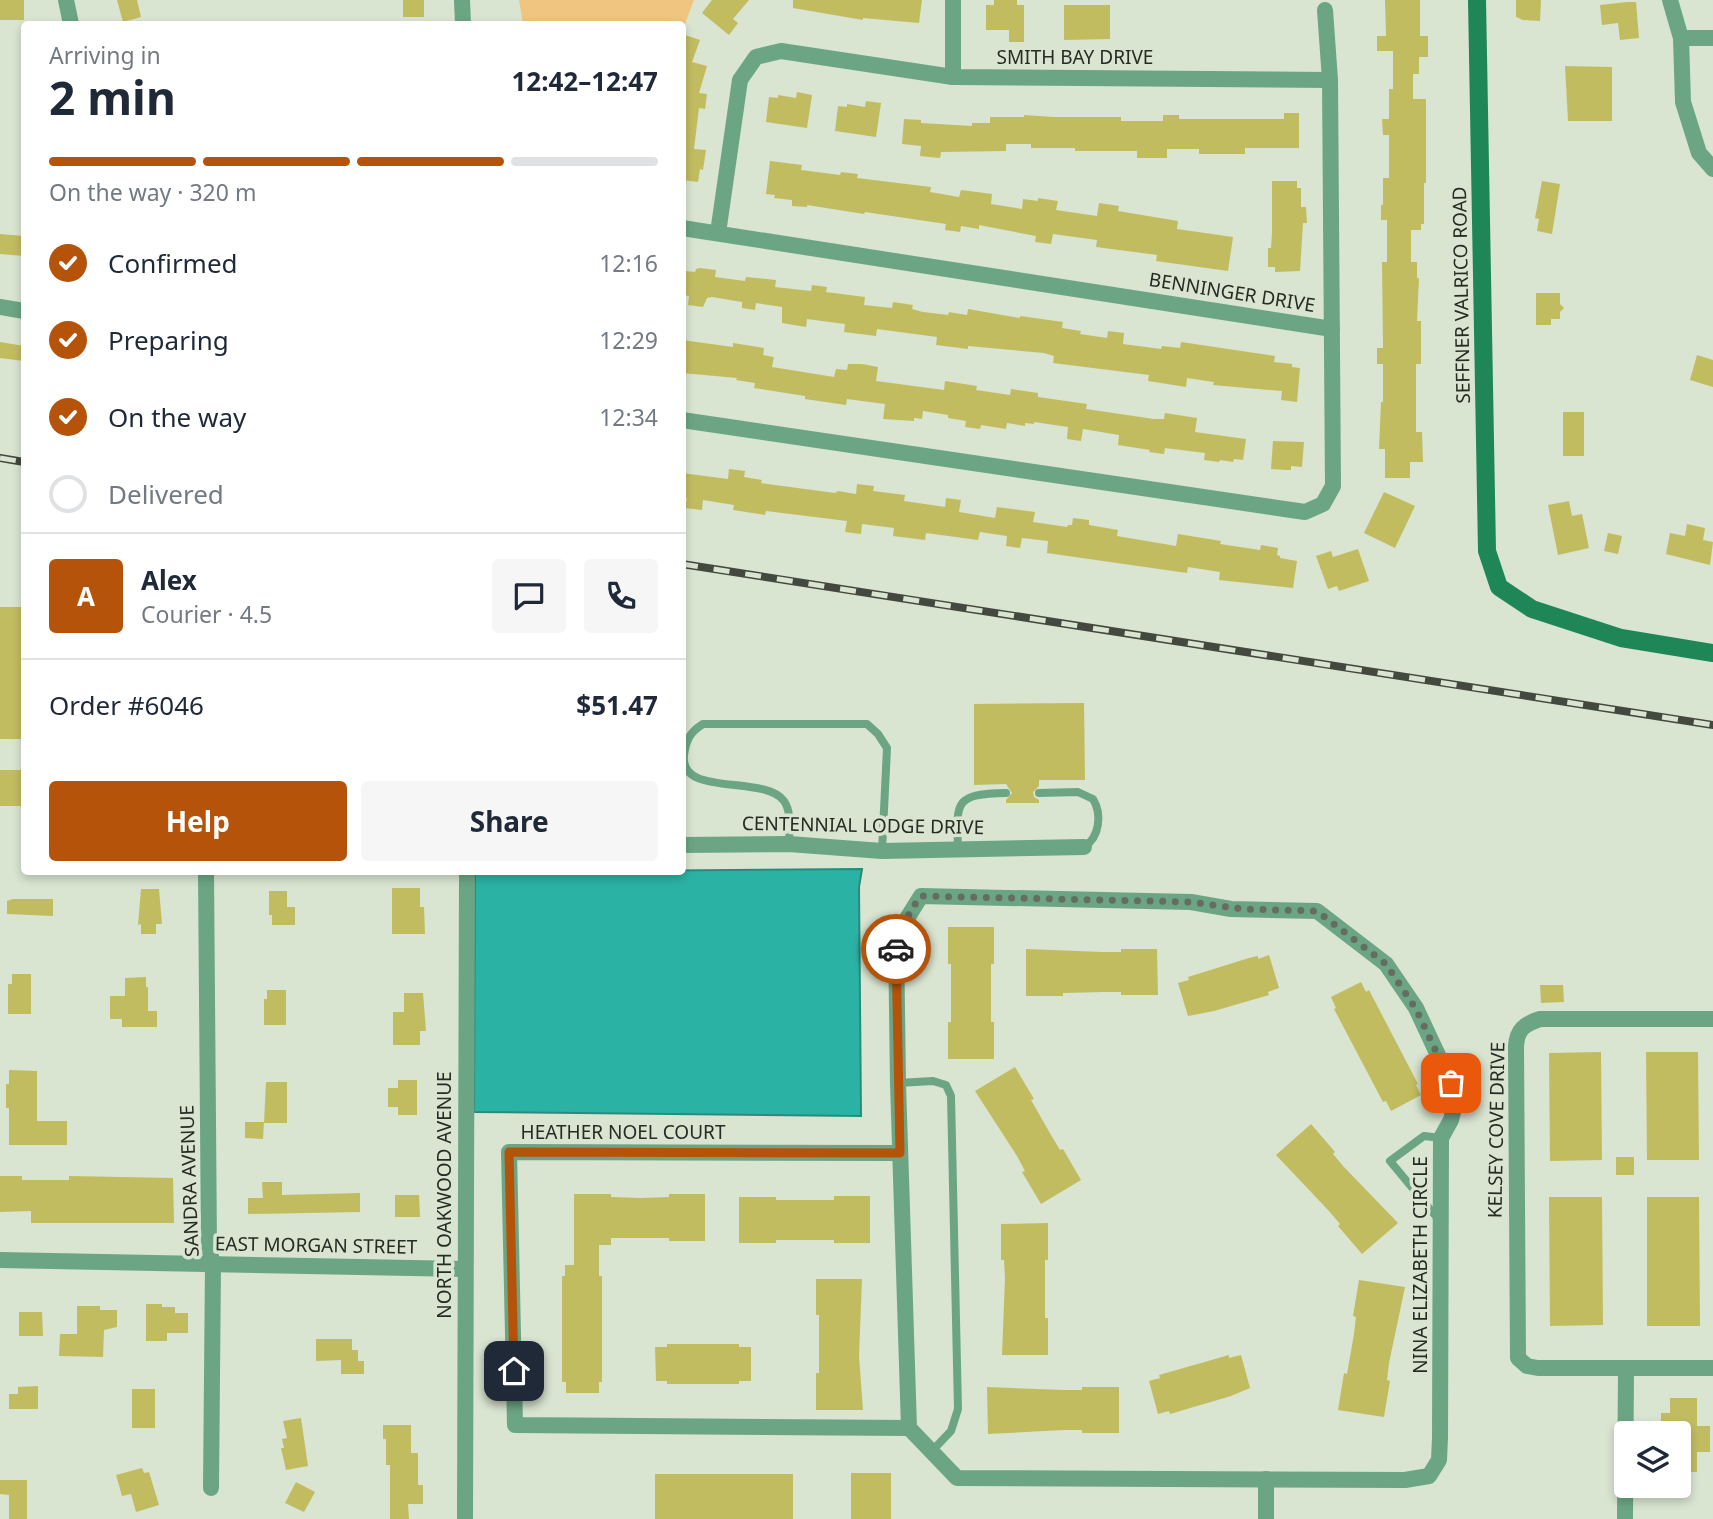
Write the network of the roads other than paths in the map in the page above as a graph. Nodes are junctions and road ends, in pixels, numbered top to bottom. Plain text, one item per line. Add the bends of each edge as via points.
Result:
1 (66, 0) edge
2 (462, 0) edge
3 (953, 0) edge
4 (1477, 0) edge
5 (1670, 0) edge
6 (1325, 10) dead end
7 (70, 21) edge
8 (463, 21) edge
9 (1681, 38) junction
10 (1713, 38) edge
11 (953, 77) junction
12 (1330, 79) junction
13 (1713, 169) edge
14 (686, 229) edge
15 (718, 233) junction
16 (0, 307) edge
17 (21, 310) edge
18 (1332, 329) junction
19 (686, 420) edge
20 (1713, 653) edge
21 (686, 742) edge
22 (686, 766) edge
23 (1006, 793) dead end
24 (1039, 793) dead end
25 (789, 844) junction
26 (686, 845) edge
27 (1084, 847) joint
28 (958, 849) junction
29 (882, 851) junction
30 (206, 875) edge
31 (467, 875) edge
32 (1713, 1019) edge
33 (898, 1083) junction
34 (1441, 1138) junction
35 (900, 1153) junction
36 (1440, 1222) junction
37 (0, 1260) edge
38 (213, 1265) junction
39 (464, 1269) junction
40 (1626, 1368) junction
41 (1713, 1368) edge
42 (909, 1428) junction
43 (931, 1452) junction
44 (1266, 1479) junction
45 (211, 1488) dead end
46 (465, 1519) edge
47 (1266, 1519) edge
48 (1625, 1519) edge

1 - 7 street
2 - 8 street
3 - 11 street
4 - 20 street, SEFFNER VALRICO ROAD via 1487,551 1499,587 1532,609 1620,638
5 - 9 street
6 - 12 street
9 - 10 street
9 - 13 street via 1683,102 1699,153
11 - 12 street, SMITH BAY DRIVE
11 - 15 street, SMITH BAY DRIVE via 781,51 756,57 740,80
12 - 18 street
14 - 15 street, BENNINGER DRIVE
15 - 18 street, BENNINGER DRIVE
16 - 17 street
18 - 19 street, BENNINGER DRIVE via 1333,486 1323,504 1305,512
21 - 29 lane via 703,724 867,724 887,748
22 - 25 lane via 704,782 771,790 784,800 789,812
23 - 28 lane via 981,793 960,805
24 - 27 lane via 1078,792 1093,799 1097,830
25 - 26 street, CENTENNIAL LODGE DRIVE
25 - 29 street, CENTENNIAL LODGE DRIVE
27 - 28 street, CENTENNIAL LODGE DRIVE
28 - 29 street, CENTENNIAL LODGE DRIVE
30 - 38 street, SANDRA AVENUE via 209,1248
31 - 39 street, NORTH OAKWOOD AVENUE
32 - 40 street, KELSEY COVE DRIVE via 1540,1019 1521,1028 1516,1037 1518,1358 1532,1367
33 - 34 street, NINA ELIZABETH CIRCLE via 896,936 920,896 1191,902 1317,911 1386,964 1416,1009 1454,1094 1451,1120
33 - 35 street, NINA ELIZABETH CIRCLE
33 - 43 lane via 946,1085 951,1096 958,1409 951,1431
34 - 36 street, NINA ELIZABETH CIRCLE
34 - 36 lane via 1424,1136 1390,1161
35 - 42 street, NINA ELIZABETH CIRCLE
35 - 42 street, HEATHER NOEL COURT via 509,1152 515,1425
36 - 44 street, NINA ELIZABETH CIRCLE via 1440,1438 1434,1472 1405,1480
37 - 38 street, EAST MORGAN STREET
38 - 39 street, EAST MORGAN STREET
38 - 45 street, SANDRA AVENUE
39 - 46 street, NORTH OAKWOOD AVENUE
40 - 41 street, KELSEY COVE DRIVE
40 - 48 street
42 - 43 street, NINA ELIZABETH CIRCLE
43 - 44 street, NINA ELIZABETH CIRCLE via 957,1478
44 - 47 street

